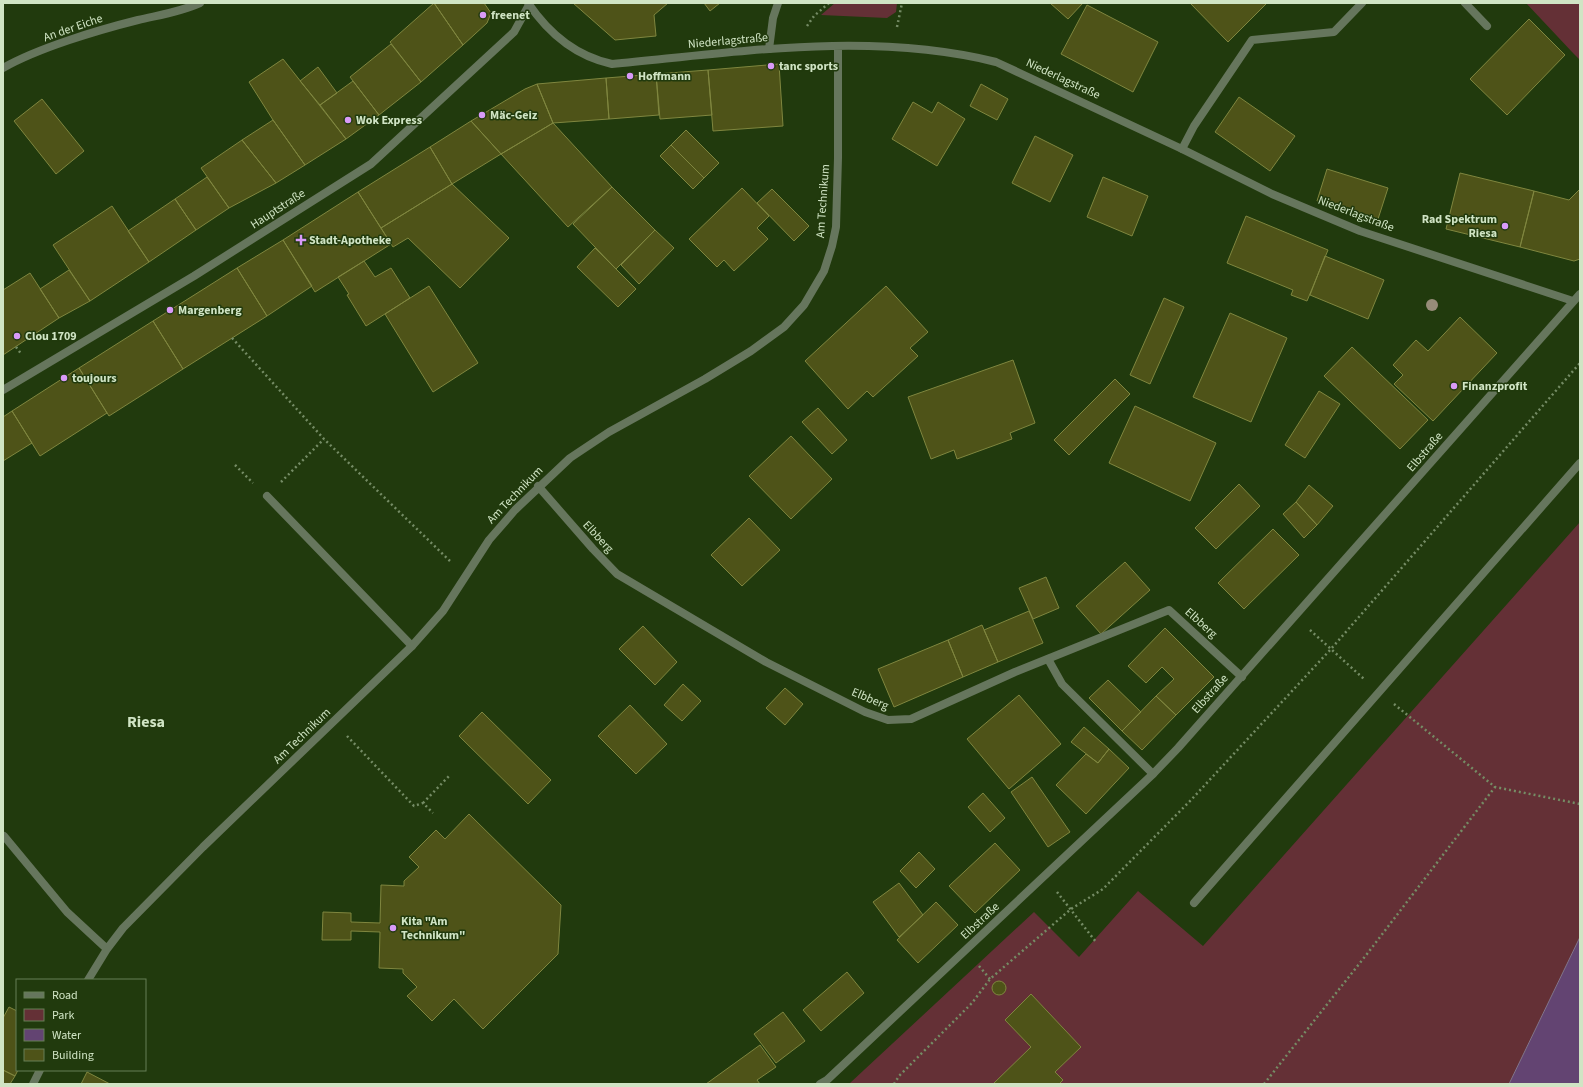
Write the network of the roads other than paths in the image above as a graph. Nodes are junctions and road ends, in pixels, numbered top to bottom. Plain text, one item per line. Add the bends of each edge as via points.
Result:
1 (200, 3) edge
2 (778, 3) edge
3 (1362, 3) edge
4 (1465, 3) edge
5 (529, 4) edge
6 (1487, 26) dead end
7 (838, 46) junction
8 (769, 49) junction
9 (3, 68) edge
10 (1182, 149) junction
11 (1580, 294) edge
12 (1577, 303) edge
13 (3, 390) edge
14 (1580, 463) edge
15 (538, 486) junction
16 (267, 496) road end
17 (412, 646) junction
18 (1048, 659) junction
19 (1242, 677) junction
20 (1153, 774) junction
21 (4, 836) dead end
22 (1194, 903) dead end
23 (106, 949) junction
24 (89, 979) edge
25 (40, 1071) edge
26 (826, 1083) edge
27 (33, 1084) edge

1 - 9 street, An der Eiche via 185,10 137,20 55,46
2 - 8 street via 773,18
3 - 10 street via 1334,32 1252,40 1194,126
4 - 6 street
5 - 8 street, Niederlagstraße via 554,35 566,44 594,60 612,64
5 - 13 street, Hauptstraße via 514,32 371,164 194,276
7 - 8 street, Niederlagstraße
7 - 10 street, Niederlagstraße via 965,55 996,62
7 - 15 street, Am Technikum via 836,227 824,271 804,305 784,326 751,351 609,432 570,458
10 - 12 street, Niederlagstraße via 1272,194 1360,231
11 - 12 street, Elbstraße
12 - 19 street, Elbstraße
14 - 22 street
15 - 17 street, Am Technikum via 489,540 443,611
15 - 18 street, Elbberg via 617,574 766,662 865,712 888,720 911,719
16 - 17 street
17 - 23 street, Am Technikum via 203,847 123,928
18 - 19 street, Elbberg via 1169,610
18 - 20 street via 1062,684
19 - 20 street, Elbstraße
20 - 26 street, Elbstraße
21 - 23 street via 67,912
23 - 24 street, Am Technikum
25 - 27 street

